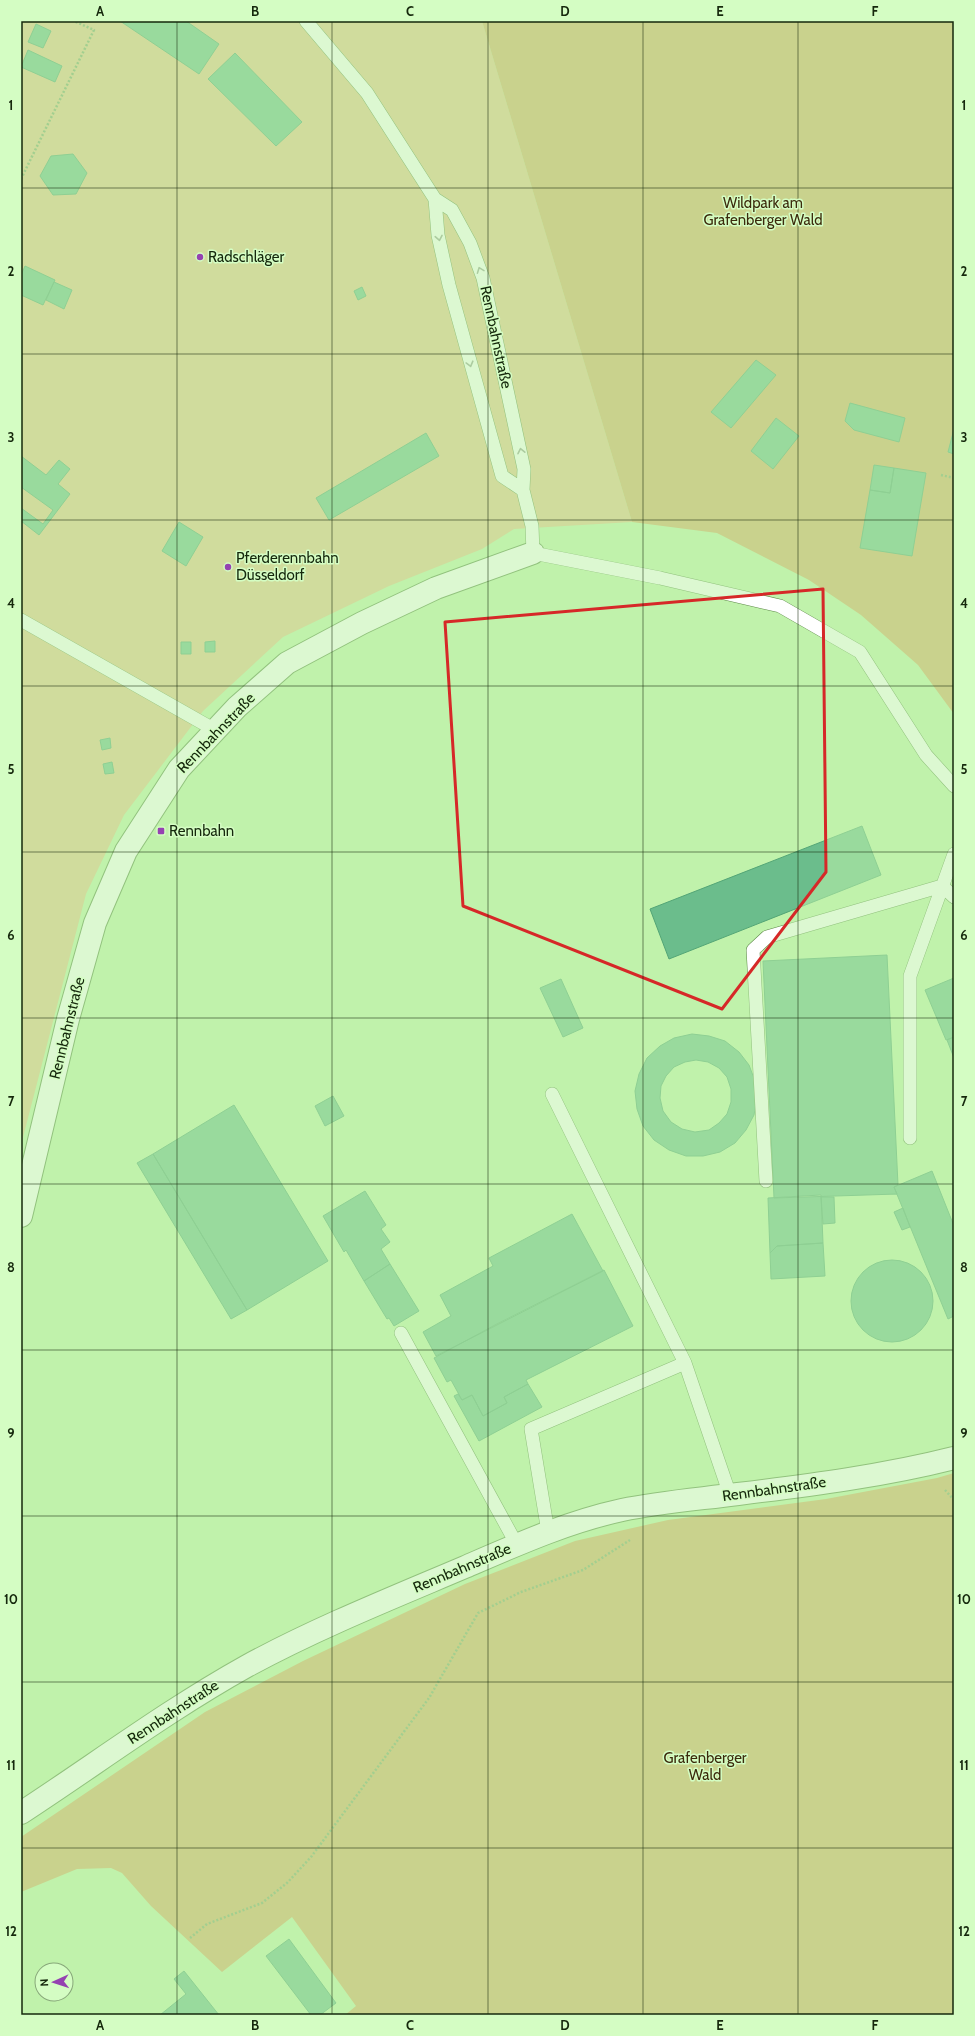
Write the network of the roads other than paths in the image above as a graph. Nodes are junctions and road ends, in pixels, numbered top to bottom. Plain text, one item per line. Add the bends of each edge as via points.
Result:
1 (306, 21) edge
2 (435, 199) junction
3 (522, 490) junction
4 (533, 553) junction
5 (21, 620) edge
6 (215, 730) junction
7 (954, 786) edge
8 (954, 854) edge
9 (942, 886) junction
10 (954, 897) edge
11 (552, 1094) dead end
12 (910, 1138) dead end
13 (766, 1181) dead end
14 (21, 1216) edge
15 (401, 1333) dead end
16 (685, 1363) junction
17 (954, 1458) edge
18 (730, 1495) junction
19 (548, 1532) junction
20 (516, 1545) junction
21 (21, 1813) edge

1 - 2 lane, Rennbahnstraße via 367,93
2 -> 3 lane, Rennbahnstraße via 438,235 449,285 502,476
3 -> 2 lane, Rennbahnstraße via 524,469 483,278 470,243 452,210
3 - 4 lane, Rennbahnstraße via 532,526
4 - 6 street, Rennbahnstraße via 436,588 362,623 288,663
4 - 7 lane via 660,578 780,606 860,652 926,755
5 - 6 lane
6 - 14 street, Rennbahnstraße via 179,769 126,851 95,923 68,1019
8 - 9 lane
9 - 10 lane
9 - 12 lane via 910,976
9 - 13 lane via 767,937 752,950
11 - 16 lane
15 - 20 lane
16 - 18 lane
16 - 19 lane via 531,1429
17 - 18 street, Rennbahnstraße via 928,1465 812,1485
18 - 19 street, Rennbahnstraße via 622,1510
19 - 20 street, Rennbahnstraße
20 - 21 street, Rennbahnstraße via 405,1592 248,1666 139,1733

